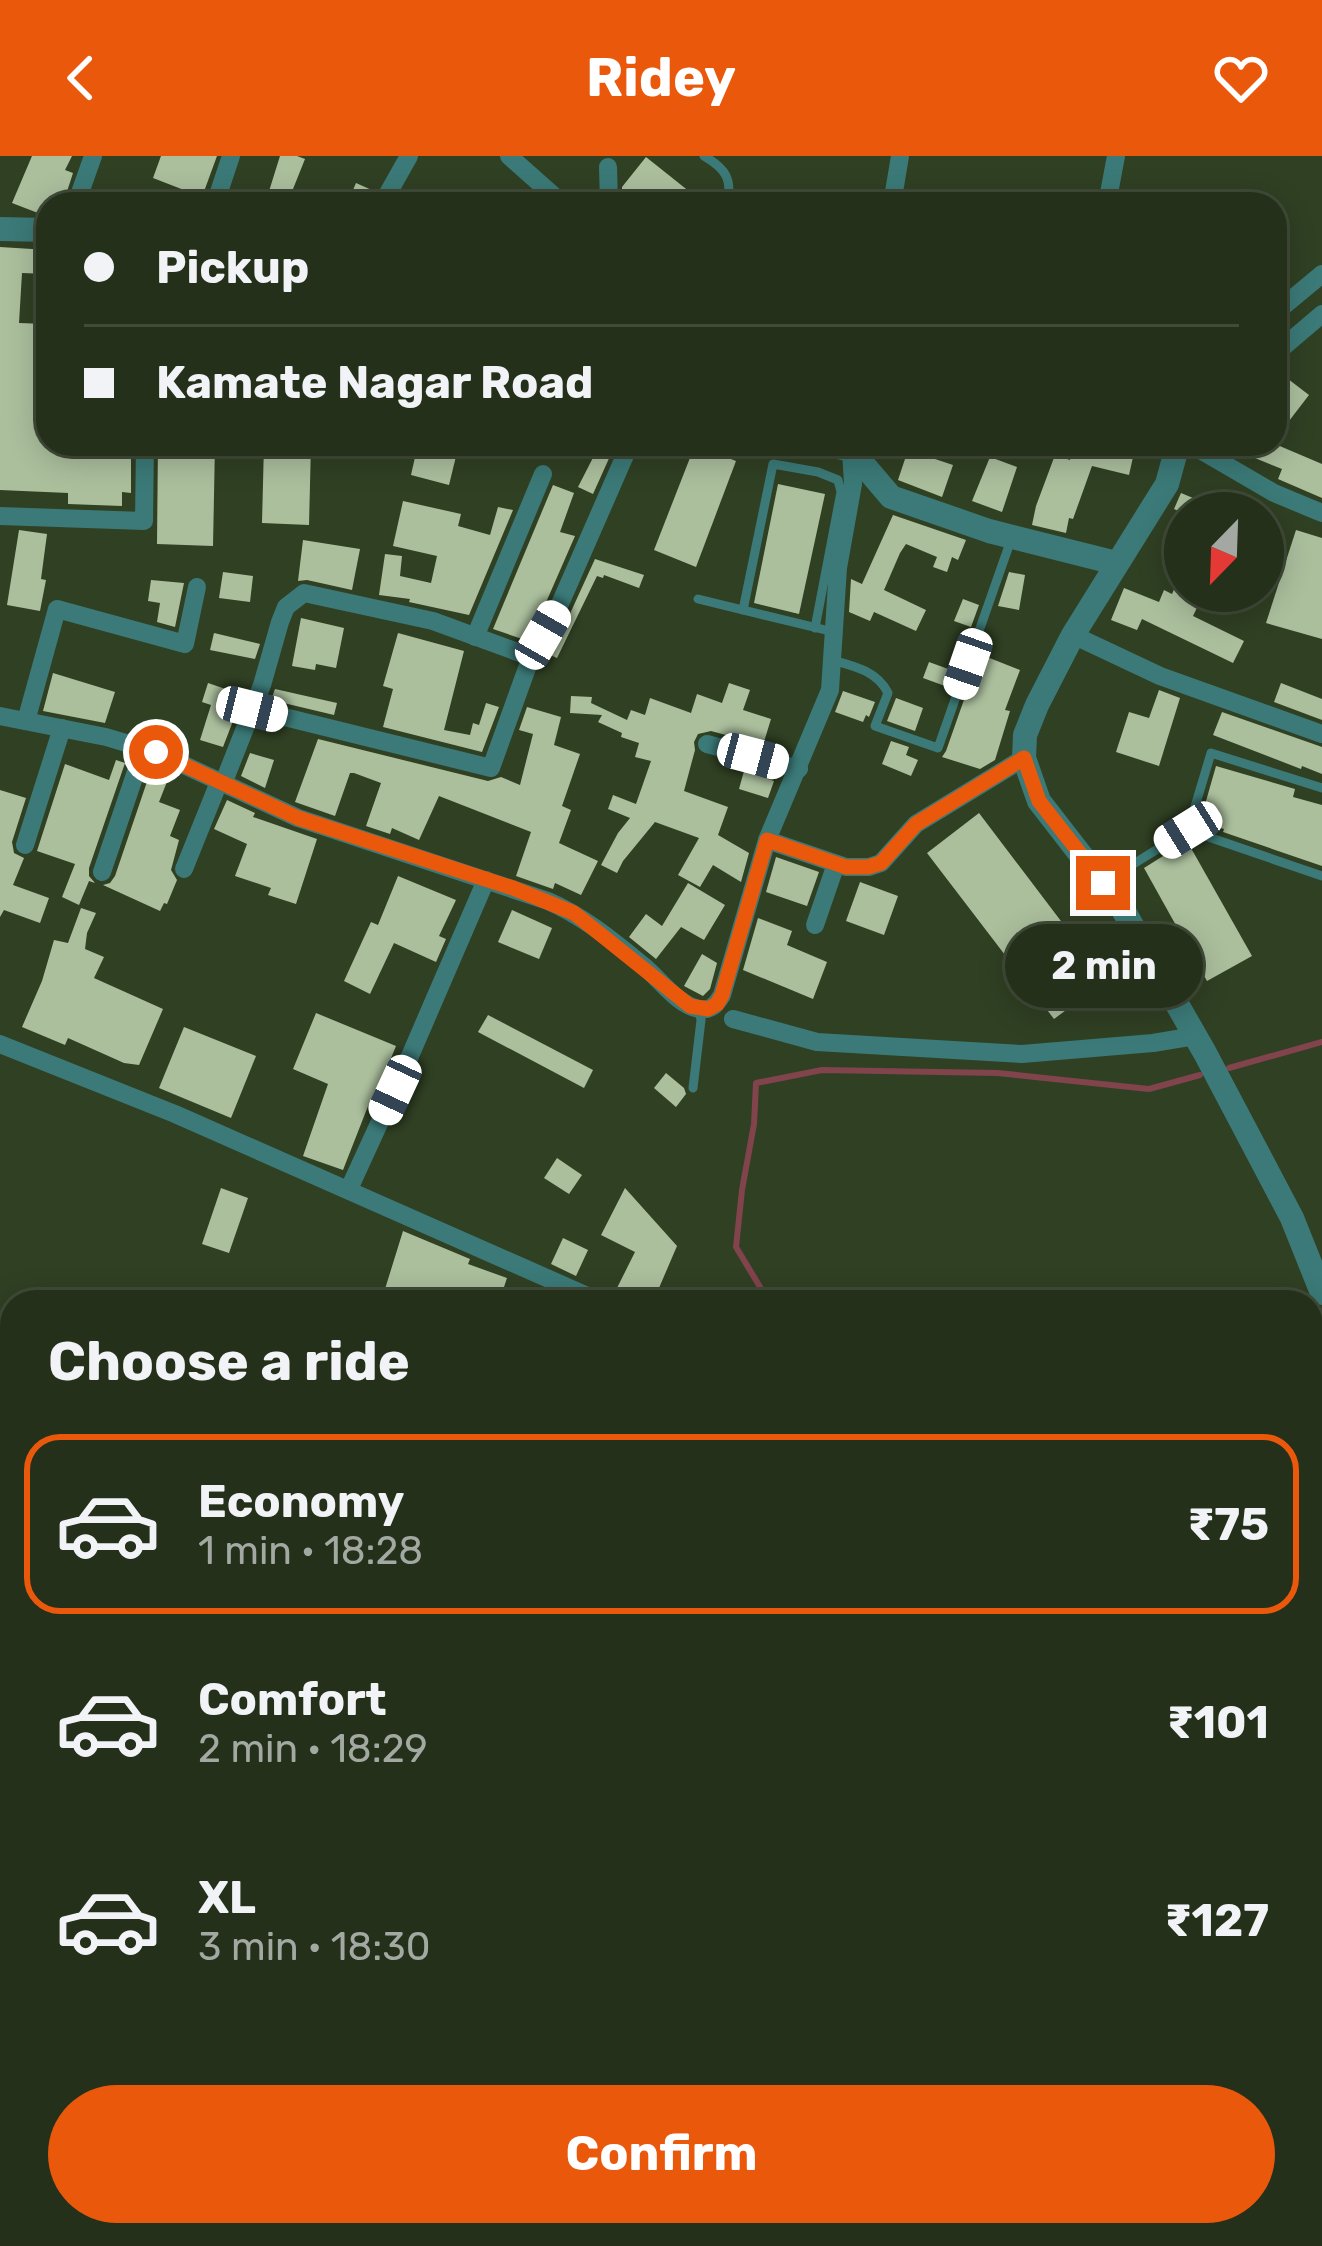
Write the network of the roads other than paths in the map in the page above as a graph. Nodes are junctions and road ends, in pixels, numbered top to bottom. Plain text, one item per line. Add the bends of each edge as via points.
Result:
1 (93, 156) edge
2 (231, 156) edge
3 (409, 156) edge
4 (509, 156) edge
5 (704, 156) edge
6 (900, 156) edge
7 (1116, 156) edge
8 (607, 162) edge
9 (80, 192) edge
10 (219, 192) edge
11 (389, 192) edge
12 (550, 192) edge
13 (608, 192) edge
14 (728, 192) edge
15 (894, 192) edge
16 (1109, 192) edge
17 (0, 229) edge
18 (36, 230) edge
19 (1322, 274) edge
20 (1287, 302) edge
21 (1322, 314) edge
22 (1287, 344) edge
23 (145, 456) edge
24 (626, 456) edge
25 (851, 456) edge
26 (858, 456) edge
27 (1175, 456) edge
28 (1211, 456) edge
29 (543, 474) dead end
30 (1322, 513) edge
31 (0, 516) edge
32 (1012, 537) junction
33 (1116, 563) junction
34 (197, 587) dead end
35 (698, 599) dead end
36 (743, 610) junction
37 (825, 630) junction
38 (1073, 635) junction
39 (475, 637) junction
40 (531, 657) junction
41 (832, 659) junction
42 (252, 709) junction
43 (0, 716) edge
44 (26, 721) junction
45 (62, 728) junction
46 (1322, 734) edge
47 (707, 744) dead end
48 (144, 748) junction
49 (1024, 758) junction
50 (799, 769) junction
51 (221, 783) junction
52 (1322, 788) edge
53 (1188, 830) junction
54 (767, 840) junction
55 (25, 845) dead end
56 (836, 864) junction
57 (184, 869) dead end
58 (103, 872) dead end
59 (1322, 876) edge
60 (486, 880) junction
61 (1103, 883) junction
62 (815, 925) dead end
63 (699, 1009) junction
64 (733, 1019) dead end
65 (1195, 1036) junction
66 (0, 1044) edge
67 (693, 1088) dead end
68 (349, 1189) junction
69 (574, 1290) edge
70 (1321, 1290) edge

1 - 9 street
2 - 10 street
3 - 11 street
4 - 12 street
5 - 14 lane via 723,167
6 - 15 street
7 - 16 street
8 - 13 street
17 - 18 street
19 - 20 street
21 - 22 street
23 - 31 street via 144,521
24 - 40 street
25 - 37 street via 853,484
26 - 32 street via 891,497
27 - 33 street via 1167,484
28 - 30 street
29 - 39 street
32 - 33 street
32 - 41 lane via 938,748 875,726 884,685
33 - 38 street
34 - 44 street via 184,644 57,609
35 - 36 lane
36 - 37 lane
36 - 37 lane via 773,464 818,472 838,480 841,492
37 - 41 street
38 - 46 street
38 - 49 street via 1025,735
39 - 40 street
39 - 42 street via 304,593 286,608
40 - 42 street via 491,767
41 - 50 street via 830,690
42 - 51 street
43 - 44 street
44 - 45 street
45 - 48 street
45 - 55 street
47 - 50 street
48 - 51 street
48 - 58 street
49 - 56 street via 916,824 881,863
49 - 61 street via 1039,801
50 - 54 street
51 - 57 street
51 - 60 street via 298,818
52 - 53 lane via 1211,754
53 - 59 lane
53 - 61 lane
54 - 56 street
54 - 63 street via 722,995
56 - 62 street
60 - 63 street via 574,913
60 - 68 street
61 - 65 street
63 - 67 lane
64 - 65 street via 817,1042 1022,1054
65 - 70 street via 1292,1218
66 - 68 street
68 - 69 street

